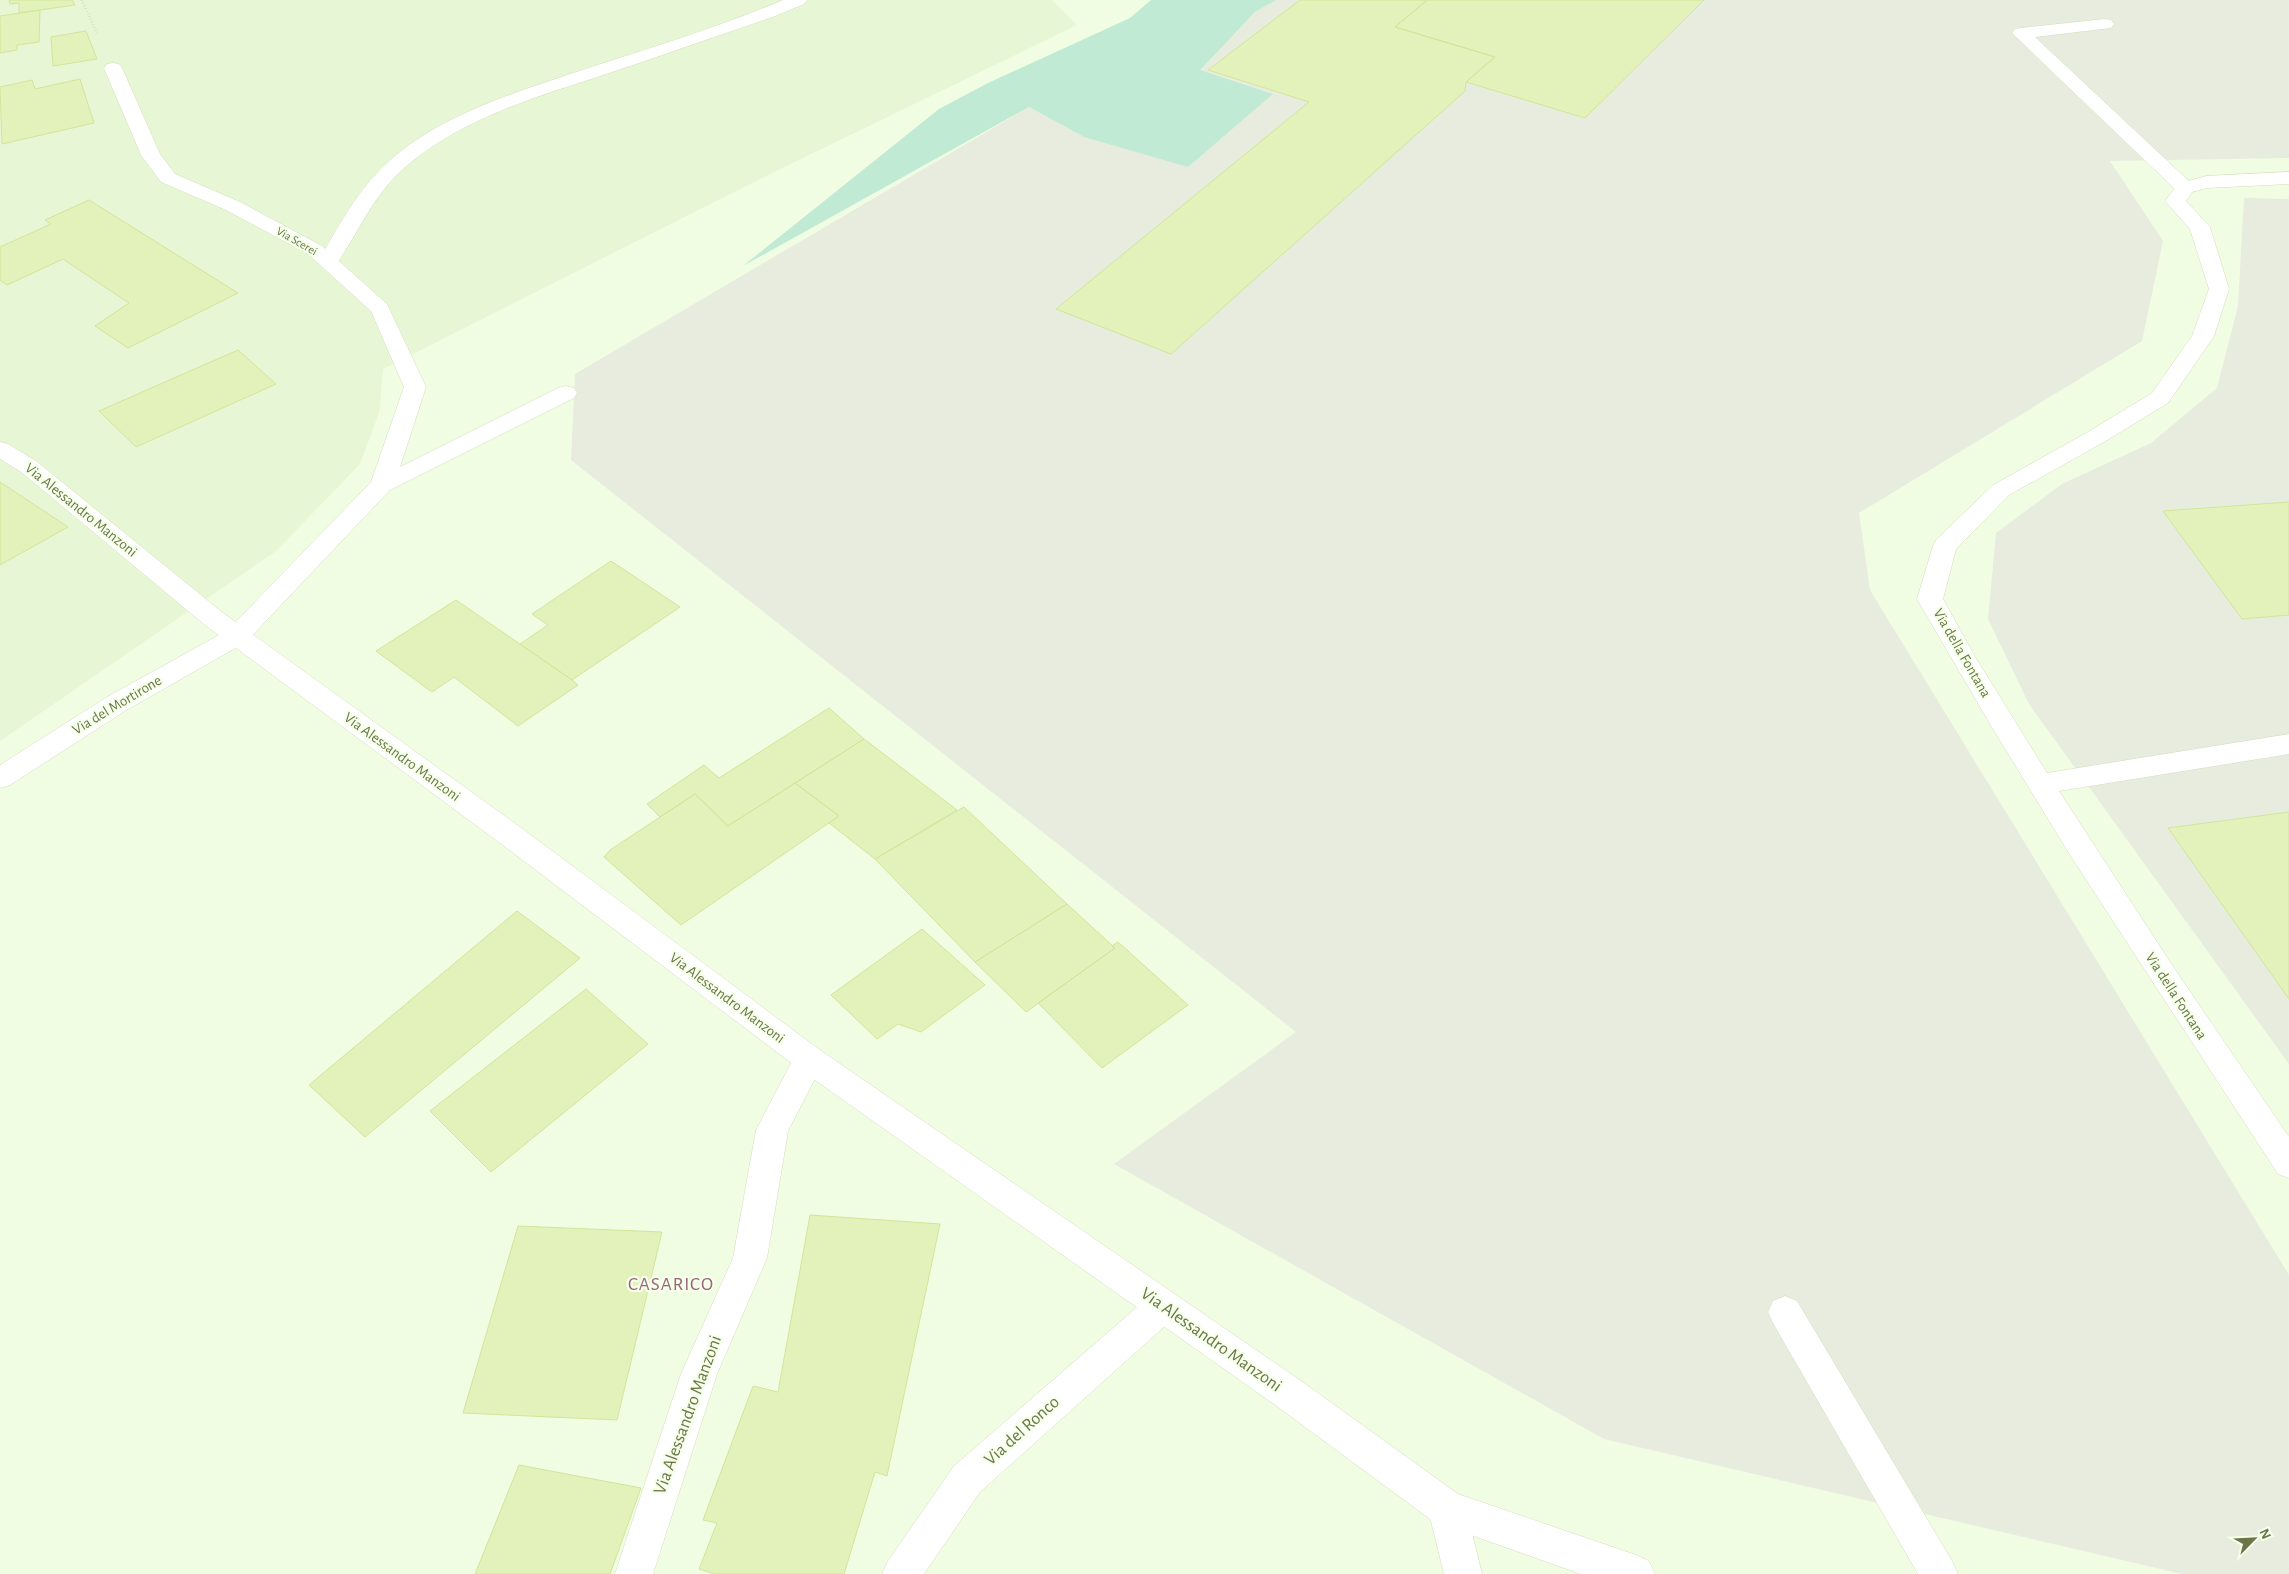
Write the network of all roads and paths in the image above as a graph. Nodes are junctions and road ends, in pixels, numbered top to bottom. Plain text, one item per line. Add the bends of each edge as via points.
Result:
1 (798, 0) edge
2 (2105, 24) dead end
3 (113, 68) dead end
4 (2289, 178) edge
5 (2185, 188) junction
6 (328, 262) junction
7 (566, 393) dead end
8 (0, 449) edge
9 (382, 486) junction
10 (237, 636) junction
11 (2289, 744) edge
12 (0, 778) edge
13 (2041, 784) junction
14 (809, 1059) junction
15 (2289, 1164) edge
16 (1163, 1306) junction
17 (1785, 1312) dead end
18 (1447, 1509) junction
19 (634, 1574) edge
20 (902, 1574) edge
21 (1463, 1574) edge
22 (1636, 1574) edge
23 (1939, 1574) edge

1 - 6 street via 467,118 424,142 394,167 361,206
2 - 5 street via 2021,33
3 - 6 street, Via Scerei via 151,155 168,178 233,206 315,250
4 - 5 street via 2206,182
5 - 13 street, Via della Fontana via 2175,201 2200,227 2219,289 2203,336 2160,398 2001,490 1945,546 1930,599
6 - 9 street, Via Scerei via 380,308 415,387
7 - 9 street, Via Scerei
8 - 10 street, Via Alessandro Manzoni via 28,466
9 - 10 street, Via Scerei
10 - 12 street, Via del Mortirone via 116,704
10 - 14 street, Via Alessandro Manzoni
11 - 13 street
13 - 15 street, Via della Fontana
14 - 16 street, Via Alessandro Manzoni
14 - 19 street, Via Alessandro Manzoni via 772,1130 750,1258 699,1374
16 - 18 street, Via Alessandro Manzoni
16 - 20 street, Via del Ronco via 967,1479
17 - 23 street
18 - 21 street
18 - 22 street, Via Alessandro Manzoni

